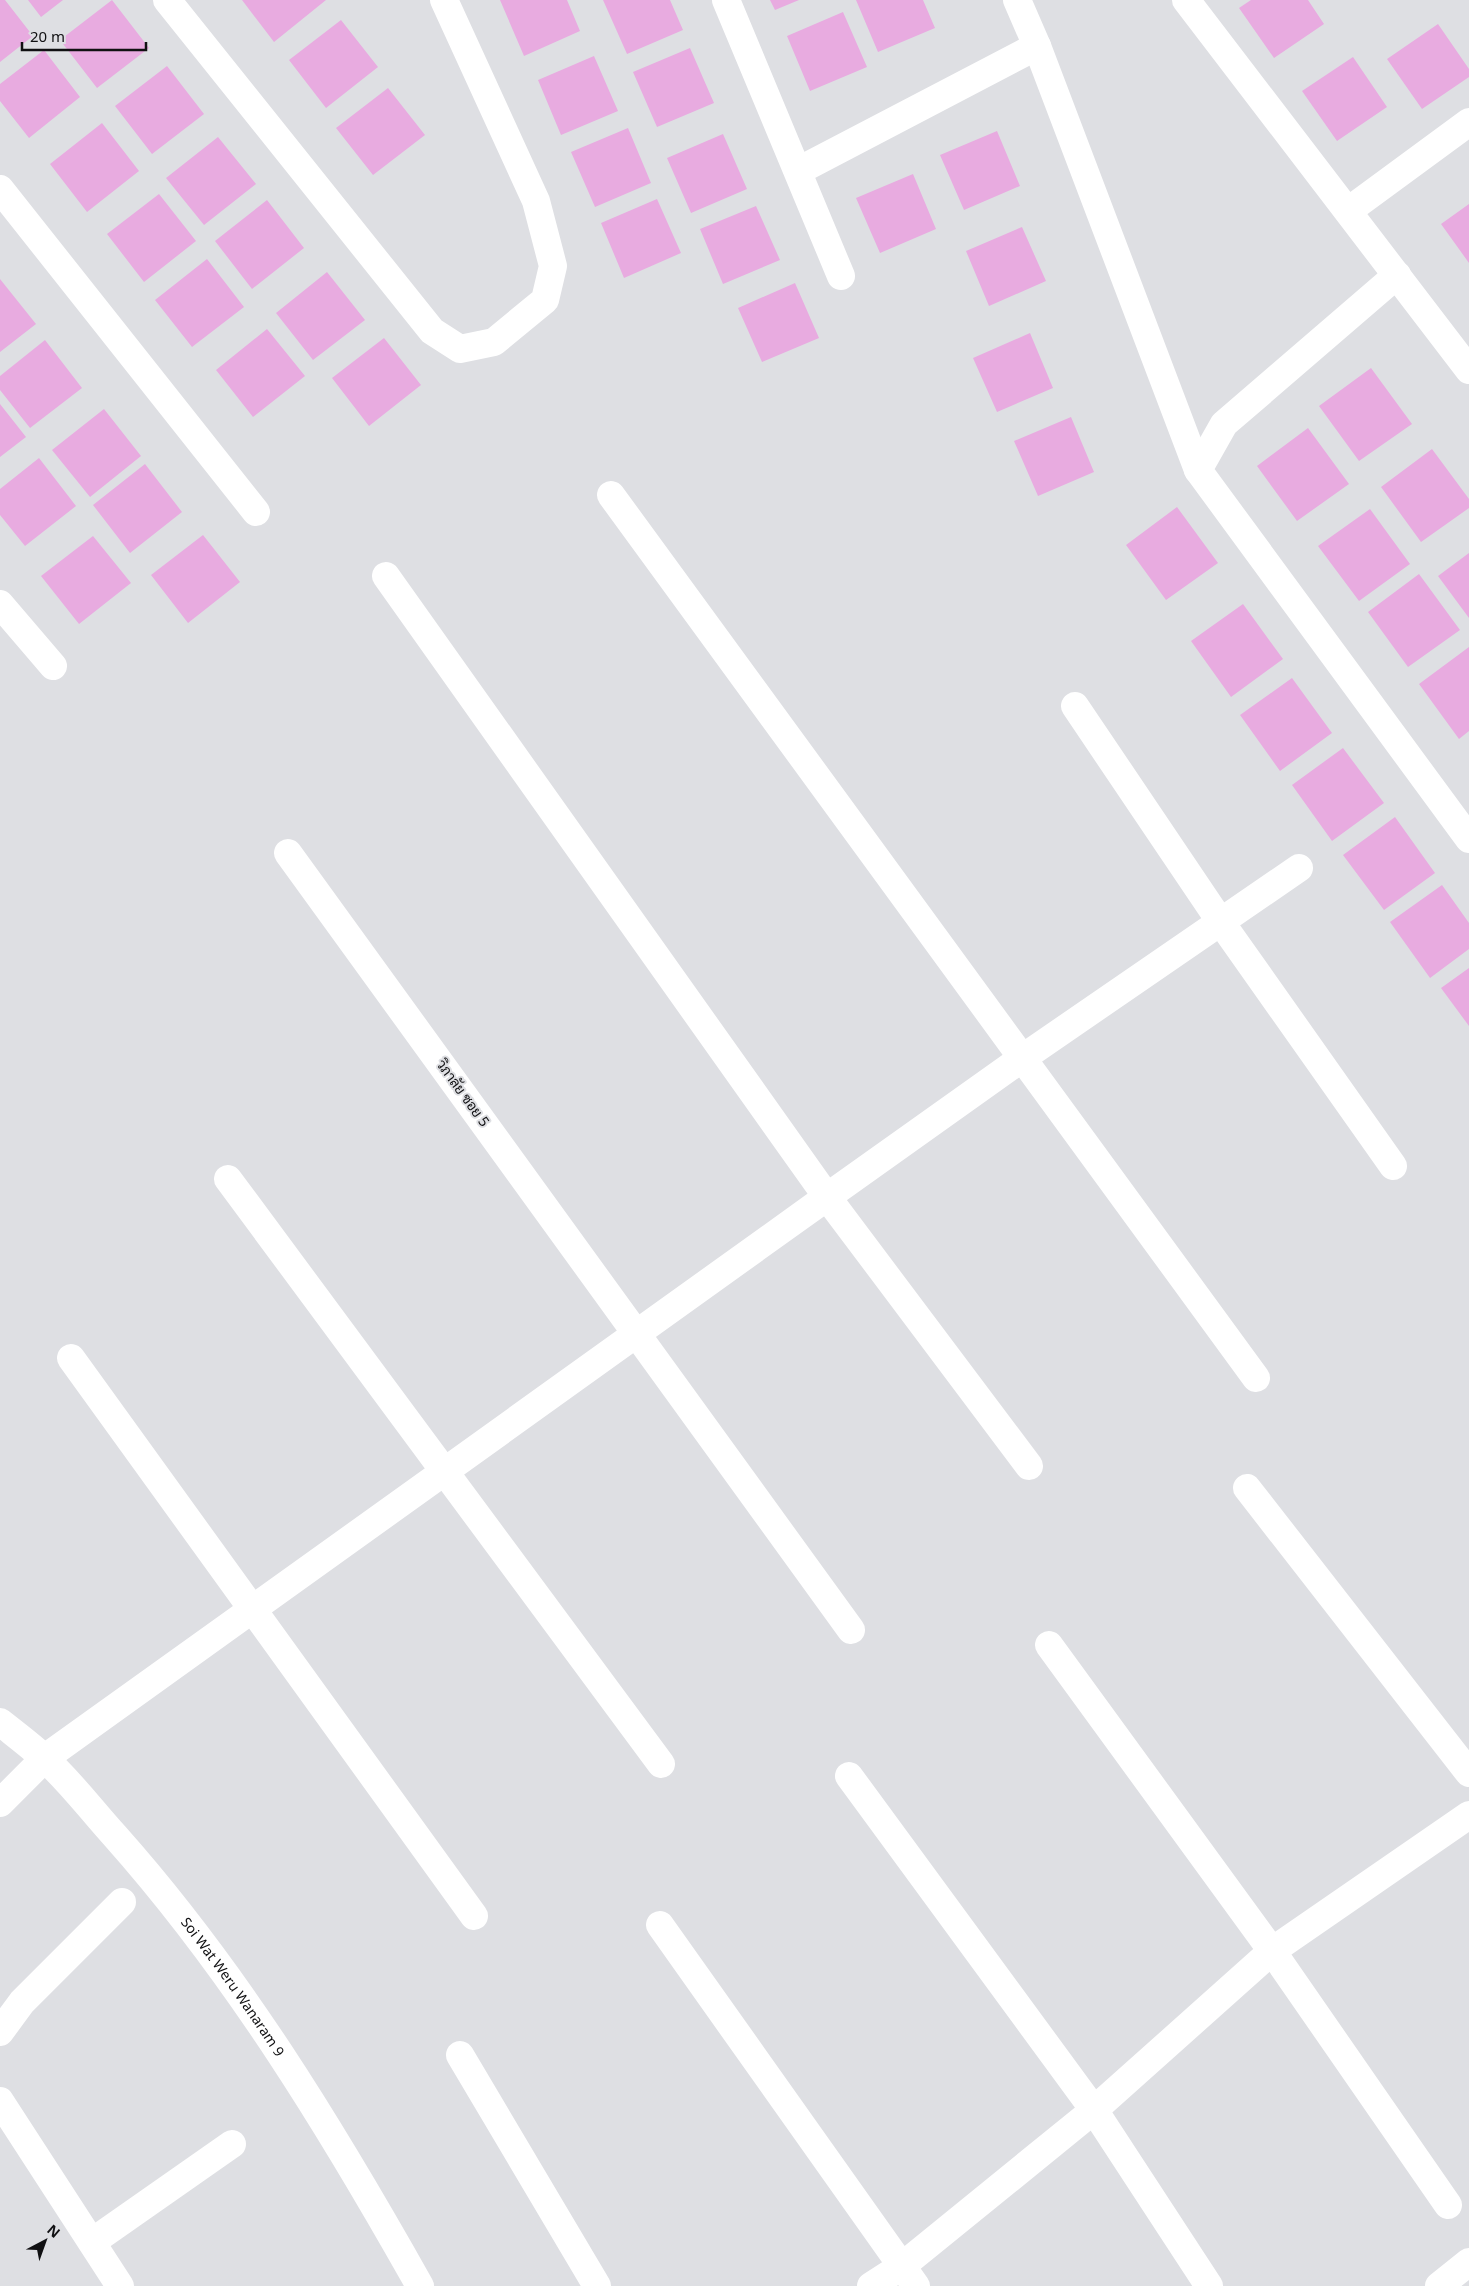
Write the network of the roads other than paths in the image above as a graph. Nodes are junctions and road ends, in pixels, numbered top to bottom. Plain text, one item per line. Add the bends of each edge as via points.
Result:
1 (167, 0) edge
2 (444, 0) edge
3 (726, 0) edge
4 (1017, 0) edge
5 (1186, 0) edge
6 (1037, 46) junction
7 (1469, 122) edge
8 (798, 171) junction
9 (0, 190) edge
10 (1348, 211) junction
11 (1397, 275) junction
12 (842, 276) dead end
13 (1469, 370) edge
14 (1198, 470) junction
15 (611, 495) dead end
16 (256, 512) dead end
17 (386, 576) dead end
18 (0, 604) edge
19 (53, 666) dead end
20 (1075, 706) dead end
21 (1469, 838) edge
22 (288, 853) dead end
23 (1299, 868) dead end
24 (1220, 922) junction
25 (1021, 1059) junction
26 (1393, 1166) dead end
27 (228, 1179) dead end
28 (827, 1197) junction
29 (638, 1334) junction
30 (71, 1358) dead end
31 (1256, 1378) dead end
32 (1029, 1466) dead end
33 (445, 1472) junction
34 (1247, 1488) dead end
35 (253, 1609) junction
36 (851, 1630) dead end
37 (1048, 1645) dead end
38 (0, 1722) edge
39 (45, 1758) junction
40 (661, 1764) dead end
41 (1469, 1773) edge
42 (849, 1776) dead end
43 (0, 1803) edge
44 (1469, 1815) edge
45 (122, 1902) dead end
46 (474, 1916) dead end
47 (660, 1925) dead end
48 (1272, 1952) junction
49 (0, 2032) edge
50 (460, 2056) dead end
51 (0, 2101) edge
52 (1094, 2110) junction
53 (232, 2144) dead end
54 (1448, 2205) dead end
55 (92, 2242) junction
56 (1469, 2262) edge
57 (909, 2276) edge
58 (120, 2286) edge
59 (420, 2286) edge
60 (596, 2286) edge
61 (871, 2286) edge
62 (1209, 2286) edge
63 (1439, 2286) edge

1 - 2 street via 432,331 460,349 494,342 546,300 553,266 536,201
3 - 8 street
4 - 6 street
5 - 10 street
6 - 8 street
6 - 14 street
7 - 10 street
8 - 12 street
9 - 16 street
10 - 11 street
11 - 13 street
11 - 14 street via 1224,424
14 - 21 street
15 - 25 street
17 - 28 street
18 - 19 street
20 - 24 street
22 - 29 street, วิภาลัย ซอย 5
23 - 24 street
24 - 25 street
24 - 26 street
25 - 28 street
25 - 31 street
27 - 33 street
28 - 29 street
28 - 32 street
29 - 33 street
29 - 36 street, วิภาลัย ซอย 5
30 - 35 street
33 - 35 street
33 - 40 street
34 - 41 street
35 - 39 street
35 - 46 street
37 - 48 street
38 - 39 street, Soi Wat Weru Wanaram 9
39 - 43 street
39 - 59 street, Soi Wat Weru Wanaram 9 via 147,1872 205,1944 312,2102
42 - 52 street
44 - 48 street
45 - 49 street via 22,2002
47 - 57 street
48 - 52 street
48 - 54 street
50 - 60 street
51 - 55 street
52 - 57 street
52 - 62 street
53 - 55 street
55 - 58 street
56 - 63 street
57 - 61 street

